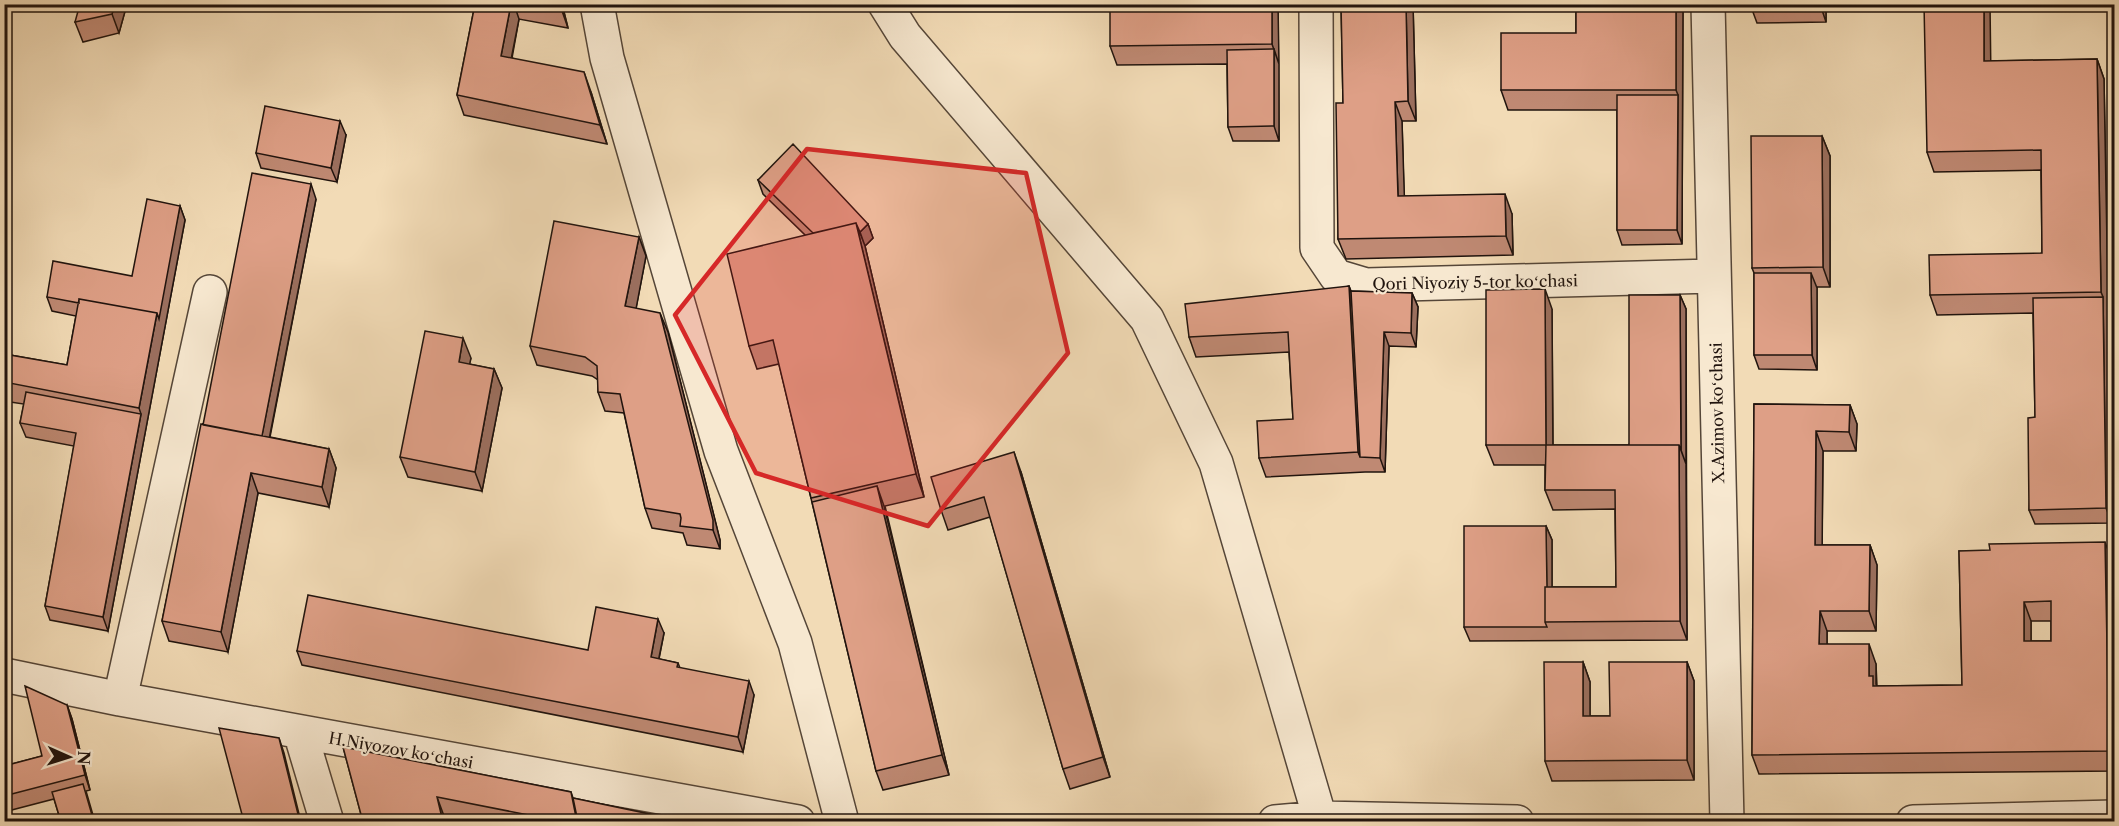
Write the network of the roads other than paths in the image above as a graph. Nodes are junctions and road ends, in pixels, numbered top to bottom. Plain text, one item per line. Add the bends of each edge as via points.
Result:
1 (597, 4) edge
2 (885, 4) edge
3 (1316, 4) edge
4 (1708, 4) edge
5 (1713, 276) junction
6 (210, 292) dead end
7 (4, 675) edge
8 (120, 699) junction
9 (300, 732) junction
10 (2115, 817) edge
11 (1320, 820) edge
12 (327, 822) edge
13 (798, 822) edge
14 (842, 822) edge
15 (1275, 822) edge
16 (1517, 822) edge
17 (1727, 822) edge
18 (1914, 822) edge

1 - 14 street via 608,58 721,452 795,643
2 - 11 street via 905,36 1147,319 1216,463
3 - 5 street, Qori Niyoziy 5-tor koʻchasi via 1317,248 1336,276 1366,285
4 - 5 street, X.Azimov koʻchasi
5 - 17 street, X.Azimov koʻchasi
6 - 8 street
7 - 8 street, H.Niyozov koʻchasi
8 - 9 street, H.Niyozov koʻchasi
9 - 12 street
9 - 13 street, H.Niyozov koʻchasi
10 - 18 street
11 - 15 street
11 - 16 street

